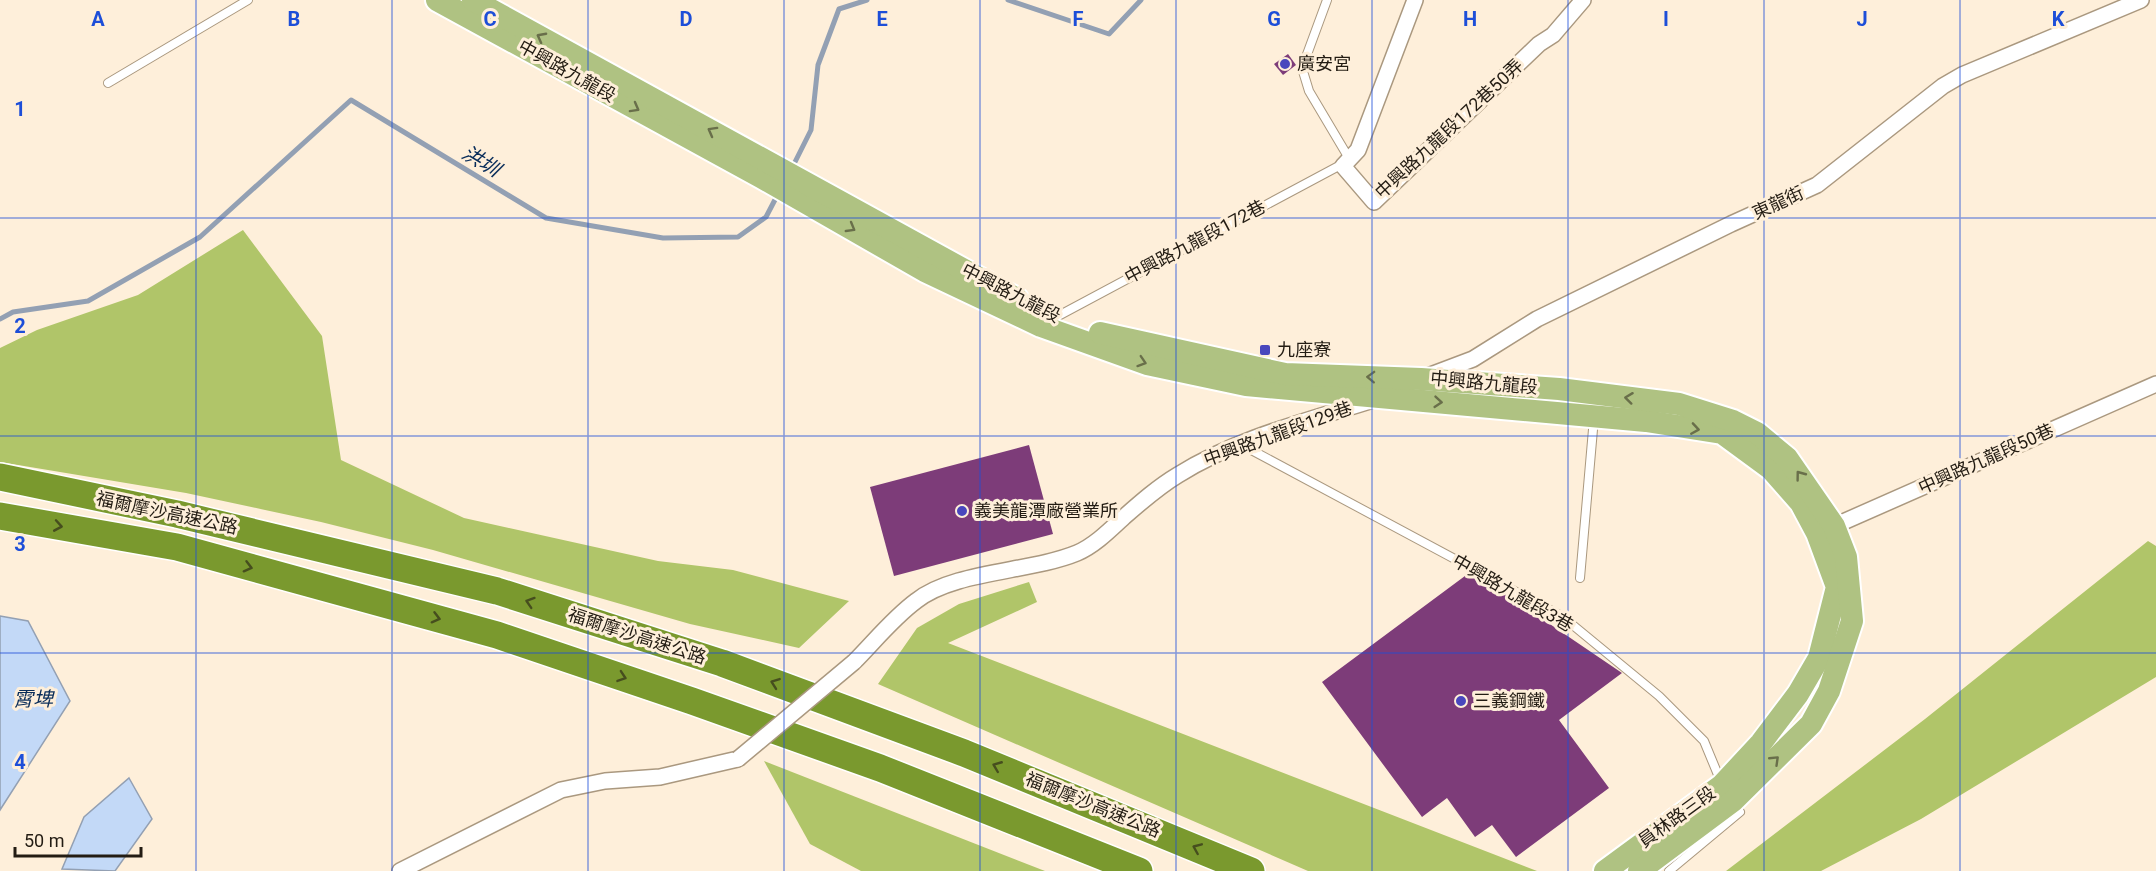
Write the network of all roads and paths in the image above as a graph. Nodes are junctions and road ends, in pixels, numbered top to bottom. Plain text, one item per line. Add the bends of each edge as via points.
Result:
1 (248, 0) edge
2 (437, 0) edge
3 (473, 0) edge
4 (1326, 0) edge
5 (1415, 0) edge
6 (1583, 0) edge
7 (2141, 0) edge
8 (108, 83) dead end
9 (1350, 160) junction
10 (762, 168) junction
11 (1048, 321) junction
12 (2156, 384) edge
13 (1402, 388) junction
14 (1594, 417) junction
15 (1240, 444) junction
16 (0, 477) edge
17 (0, 516) edge
18 (1826, 530) junction
19 (1580, 578) dead end
20 (1727, 793) junction
21 (1648, 863) edge
22 (400, 871) edge
23 (1139, 871) edge
24 (1251, 871) edge
25 (1605, 871) edge

1 - 8 lane
2 -> 10 main road, 中興路九龍段
10 -> 3 main road, 中興路九龍段
4 - 9 lane via 1302,68 1309,91
5 - 9 street via 1358,150
6 - 9 street, 中興路九龍段172巷50弄 via 1553,36 1539,44 1374,202 1343,166
7 - 13 street, 東龍街 via 1962,75 1817,185 1537,319 1473,359
9 - 11 lane, 中興路九龍段172巷
10 - 11 main road, 中興路九龍段 via 925,271
13 -> 11 main road, 中興路九龍段 via 1285,374
11 -> 13 main road, 中興路九龍段 via 1158,367 1246,385
12 - 18 street, 中興路九龍段50巷
13 -> 14 main road, 中興路九龍段
13 - 15 street, 中興路九龍段129巷
18 -> 13 main road, 中興路九龍段 via 1787,458 1757,433 1733,421 1679,404 1559,389
14 -> 18 main road, 中興路九龍段 via 1722,433 1771,469
14 - 19 lane
15 - 20 lane, 中興路九龍段3巷 via 1563,618 1659,696 1704,741
15 - 22 street, 中興路九龍段129巷, bridge via 1209,456 1175,477 1079,553 951,584 916,600 854,662 738,759 660,777 561,790
24 -> 16 highway, 福爾摩沙高速公路 via 964,753 722,663 497,591 221,524
17 -> 23 highway, 福爾摩沙高速公路 via 177,548 497,635 880,768
18 - 20 main road, 中興路九龍段 via 1837,587 1819,658
20 - 21 main road, 員林路三段
20 - 21 lane via 1740,812
21 - 25 main road, 員林路三段

